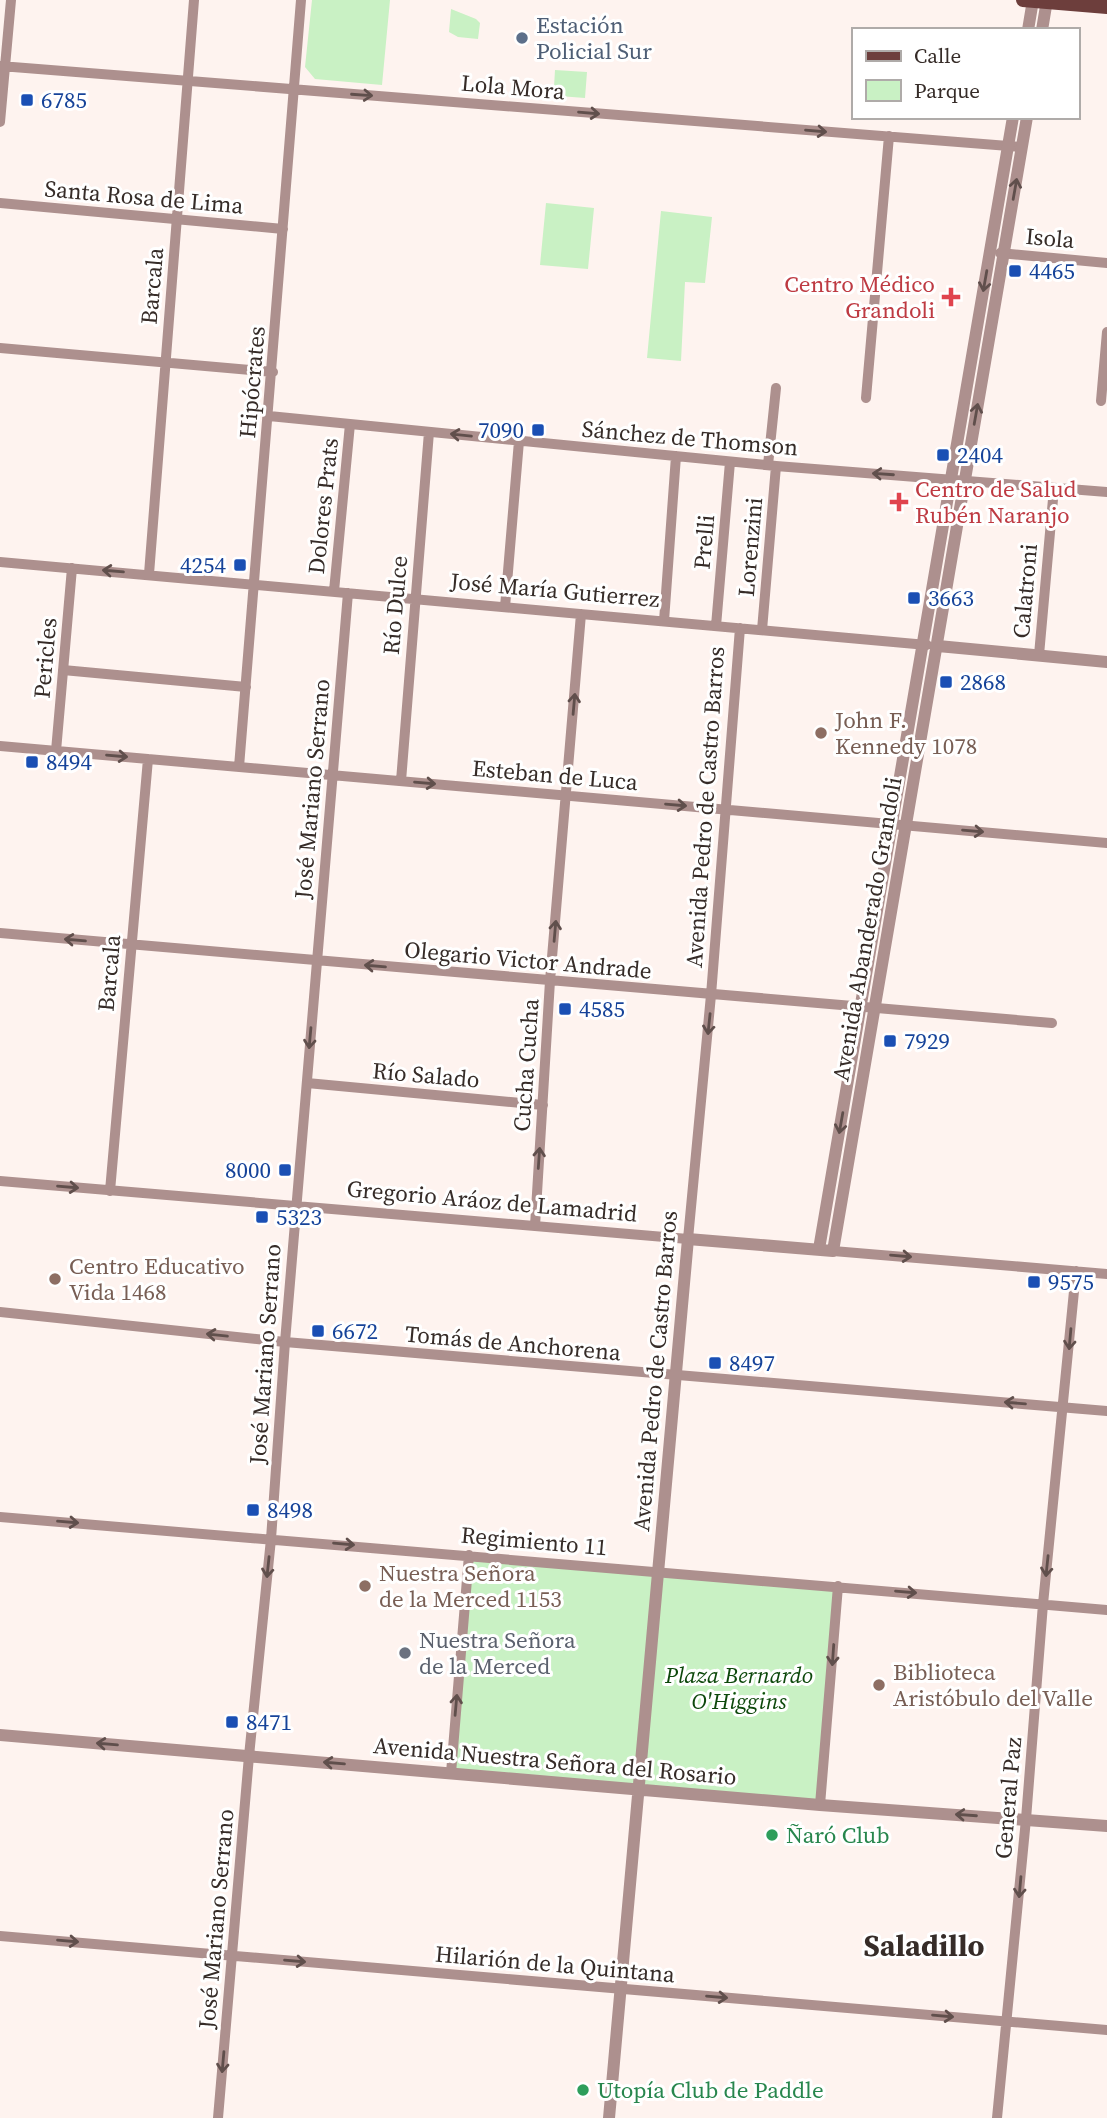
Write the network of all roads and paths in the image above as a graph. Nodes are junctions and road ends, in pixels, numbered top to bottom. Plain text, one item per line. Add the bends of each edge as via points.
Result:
1 (11, 0) edge
2 (194, 0) edge
3 (301, 0) edge
4 (1023, 0) edge
5 (1040, 1) edge
6 (1107, 7) edge
7 (1029, 28) edge
8 (1042, 28) edge
9 (2, 66) edge
10 (187, 81) junction
11 (295, 89) junction
12 (1013, 119) edge
13 (1027, 119) edge
14 (0, 122) edge
15 (889, 136) junction
16 (1008, 146) junction
17 (1022, 147) junction
18 (0, 203) edge
19 (177, 219) junction
20 (284, 229) junction
21 (990, 251) junction
22 (1004, 253) junction
23 (1107, 263) edge
24 (1107, 332) edge
25 (0, 348) edge
26 (165, 362) junction
27 (272, 372) junction
28 (776, 388) dead end
29 (866, 398) dead end
30 (1101, 401) dead end
31 (269, 416) junction
32 (350, 424) junction
33 (429, 432) junction
34 (519, 441) junction
35 (676, 456) junction
36 (730, 462) junction
37 (772, 466) junction
38 (951, 480) junction
39 (965, 481) junction
40 (1054, 488) junction
41 (1107, 492) edge
42 (0, 562) edge
43 (72, 568) junction
44 (149, 575) junction
45 (254, 584) junction
46 (334, 592) junction
47 (348, 593) junction
48 (415, 599) junction
49 (505, 607) junction
50 (581, 614) junction
51 (664, 621) junction
52 (716, 626) junction
53 (740, 628) junction
54 (762, 630) junction
55 (923, 645) junction
56 (937, 646) junction
57 (1039, 655) junction
58 (1107, 662) edge
59 (63, 670) junction
60 (246, 687) junction
61 (0, 746) edge
62 (57, 751) junction
63 (148, 759) junction
64 (239, 767) junction
65 (333, 775) junction
66 (401, 781) junction
67 (566, 796) junction
68 (724, 809) junction
69 (891, 824) junction
70 (905, 825) junction
71 (1107, 843) edge
72 (0, 933) edge
73 (131, 944) junction
74 (317, 961) junction
75 (551, 981) junction
76 (711, 995) junction
77 (860, 1007) junction
78 (874, 1009) junction
79 (1052, 1023) dead end
80 (307, 1083) junction
81 (543, 1105) junction
82 (0, 1181) edge
83 (110, 1191) junction
84 (296, 1206) junction
85 (535, 1226) junction
86 (688, 1239) junction
87 (819, 1249) junction
88 (833, 1251) junction
89 (1076, 1271) junction
90 (1107, 1274) edge
91 (0, 1312) edge
92 (285, 1342) junction
93 (676, 1376) junction
94 (1063, 1407) junction
95 (1107, 1410) edge
96 (0, 1517) edge
97 (271, 1539) junction
98 (469, 1555) junction
99 (657, 1571) junction
100 (838, 1587) junction
101 (1043, 1604) junction
102 (1107, 1610) edge
103 (0, 1735) edge
104 (249, 1756) junction
105 (451, 1773) junction
106 (639, 1790) junction
107 (820, 1805) junction
108 (1026, 1819) junction
109 (1107, 1826) edge
110 (0, 1936) edge
111 (233, 1955) junction
112 (619, 1988) junction
113 (1007, 2021) junction
114 (1107, 2030) edge
115 (218, 2118) edge
116 (609, 2118) edge
117 (998, 2118) edge

1 - 9 street
2 - 10 street, Barcala
3 - 11 street, Hipócrates
4 - 5 main road
5 - 6 main road
5 - 7 street
5 - 8 street
9 - 10 street, Lola Mora
9 - 14 street
10 - 11 street, Lola Mora
10 - 19 street, Barcala
11 -> 15 street, Lola Mora
11 - 20 street, Hipócrates
12 - 16 street, Avenida Abanderado Grandoli
13 - 17 street, Avenida Abanderado Grandoli
15 - 16 street, Lola Mora
15 - 29 street
16 - 17 street, Lola Mora
16 - 21 street, Avenida Abanderado Grandoli
22 -> 17 street, Avenida Abanderado Grandoli
18 - 19 street, Santa Rosa de Lima
19 - 20 street, Santa Rosa de Lima
19 - 26 street, Barcala
20 - 27 street, Hipócrates
21 - 22 street, Isola
21 -> 38 street, Avenida Abanderado Grandoli
22 - 23 street, Isola
39 -> 22 street, Avenida Abanderado Grandoli
24 - 30 street
25 - 26 street
26 - 27 street
26 - 44 street, Barcala
27 - 31 street, Hipócrates
28 - 37 street, Lorenzini
31 - 32 street, Sánchez de Thomson
31 - 45 street, Hipócrates
32 - 33 street, Sánchez de Thomson
32 - 46 street, Dolores Prats
34 -> 33 street, Sánchez de Thomson
33 - 48 street, Río Dulce
34 - 35 street, Sánchez de Thomson
34 - 49 street
35 - 36 street, Sánchez de Thomson
35 - 51 street
36 - 37 street, Sánchez de Thomson
36 - 52 street, Prelli
38 -> 37 street, Sánchez de Thomson
37 - 54 street, Lorenzini
38 - 39 street, Sánchez de Thomson
38 - 55 street, Avenida Abanderado Grandoli
39 - 40 street, Sánchez de Thomson
39 - 56 street, Avenida Abanderado Grandoli
40 - 41 street, Sánchez de Thomson
40 - 57 street, Calatroni
42 - 43 street, José María Gutierrez
44 -> 43 street, José María Gutierrez
43 - 59 street, Pericles
44 - 45 street, José María Gutierrez
45 - 46 street, José María Gutierrez
45 - 60 street, Hipócrates
46 - 47 street, José María Gutierrez
47 - 48 street, José María Gutierrez
47 - 65 street, José Mariano Serrano
48 - 49 street, José María Gutierrez
48 - 66 street, Río Dulce
49 - 50 street, José María Gutierrez
50 - 51 street, José María Gutierrez
67 -> 50 street, Cucha Cucha
51 - 52 street, José María Gutierrez
52 - 53 street, José María Gutierrez
53 - 54 street, José María Gutierrez
53 - 68 street, Avenida Pedro de Castro Barros
54 - 55 street, José María Gutierrez
55 - 56 street, José María Gutierrez
55 - 69 street, Avenida Abanderado Grandoli
56 - 57 street, José María Gutierrez
56 - 70 street, Avenida Abanderado Grandoli
57 - 58 street, José María Gutierrez
59 - 60 street
59 - 62 street, Pericles
60 - 64 street, Hipócrates
61 - 62 street, Esteban de Luca
62 -> 63 street, Esteban de Luca
63 - 64 street, Esteban de Luca
63 - 73 street, Barcala
64 - 65 street, Esteban de Luca
65 - 66 street, Esteban de Luca
65 - 74 street, José Mariano Serrano
66 -> 67 street, Esteban de Luca
67 -> 68 street, Esteban de Luca
75 -> 67 street, Cucha Cucha
68 - 69 street, Esteban de Luca
68 - 76 street, Avenida Pedro de Castro Barros
69 - 70 street, Esteban de Luca
69 - 77 street, Avenida Abanderado Grandoli
70 -> 71 street, Esteban de Luca
70 - 78 street, Avenida Abanderado Grandoli
73 -> 72 street, Olegario Victor Andrade
73 - 74 street, Olegario Victor Andrade
73 - 83 street, Barcala
75 -> 74 street, Olegario Victor Andrade
74 -> 80 street, José Mariano Serrano
75 - 76 street, Olegario Victor Andrade
75 - 81 street, Cucha Cucha
76 - 77 street, Olegario Victor Andrade
76 -> 86 street, Avenida Pedro de Castro Barros
77 - 78 street, Olegario Victor Andrade
77 -> 87 street, Avenida Abanderado Grandoli
78 - 79 street, Olegario Victor Andrade
78 - 88 street, Avenida Abanderado Grandoli
80 - 81 street, Río Salado
80 - 84 street, José Mariano Serrano
85 -> 81 street, Cucha Cucha
82 -> 83 street, Gregorio Aráoz de Lamadrid
83 - 84 street, Gregorio Aráoz de Lamadrid
84 - 85 street, Gregorio Aráoz de Lamadrid
84 - 92 street, José Mariano Serrano
85 - 86 street, Gregorio Aráoz de Lamadrid
86 - 87 street, Gregorio Aráoz de Lamadrid
86 - 93 street, Avenida Pedro de Castro Barros
87 - 88 street, Gregorio Aráoz de Lamadrid
88 -> 89 street, Gregorio Aráoz de Lamadrid
89 - 90 street, Gregorio Aráoz de Lamadrid
89 -> 94 street, General Paz
92 -> 91 street, Tomás de Anchorena
92 - 93 street, Tomás de Anchorena
92 - 97 street, José Mariano Serrano
94 -> 93 street, Tomás de Anchorena
93 - 99 street, Avenida Pedro de Castro Barros
94 - 95 street, Tomás de Anchorena
94 -> 101 street, General Paz
96 -> 97 street, Regimiento 11
97 -> 98 street, Regimiento 11
97 -> 104 street, José Mariano Serrano
98 - 99 street, Regimiento 11
105 -> 98 street
99 - 100 street, Regimiento 11
99 - 106 street, Avenida Pedro de Castro Barros
100 -> 101 street, Regimiento 11
100 -> 107 street
101 - 102 street, Regimiento 11
101 - 108 street, General Paz
104 -> 103 street, Avenida Nuestra Señora del Rosario
105 -> 104 street, Avenida Nuestra Señora del Rosario
104 - 111 street, José Mariano Serrano
105 - 106 street, Avenida Nuestra Señora del Rosario
106 - 107 street, Avenida Nuestra Señora del Rosario
106 - 112 street, Avenida Pedro de Castro Barros
108 -> 107 street, Avenida Nuestra Señora del Rosario
108 - 109 street, Avenida Nuestra Señora del Rosario
108 -> 113 street, General Paz
110 -> 111 street, Hilarión de la Quintana
111 -> 112 street, Hilarión de la Quintana
111 -> 115 street, José Mariano Serrano
112 -> 113 street, Hilarión de la Quintana
112 - 116 street, Avenida Pedro de Castro Barros
113 - 114 street, Hilarión de la Quintana
113 - 117 street, General Paz

